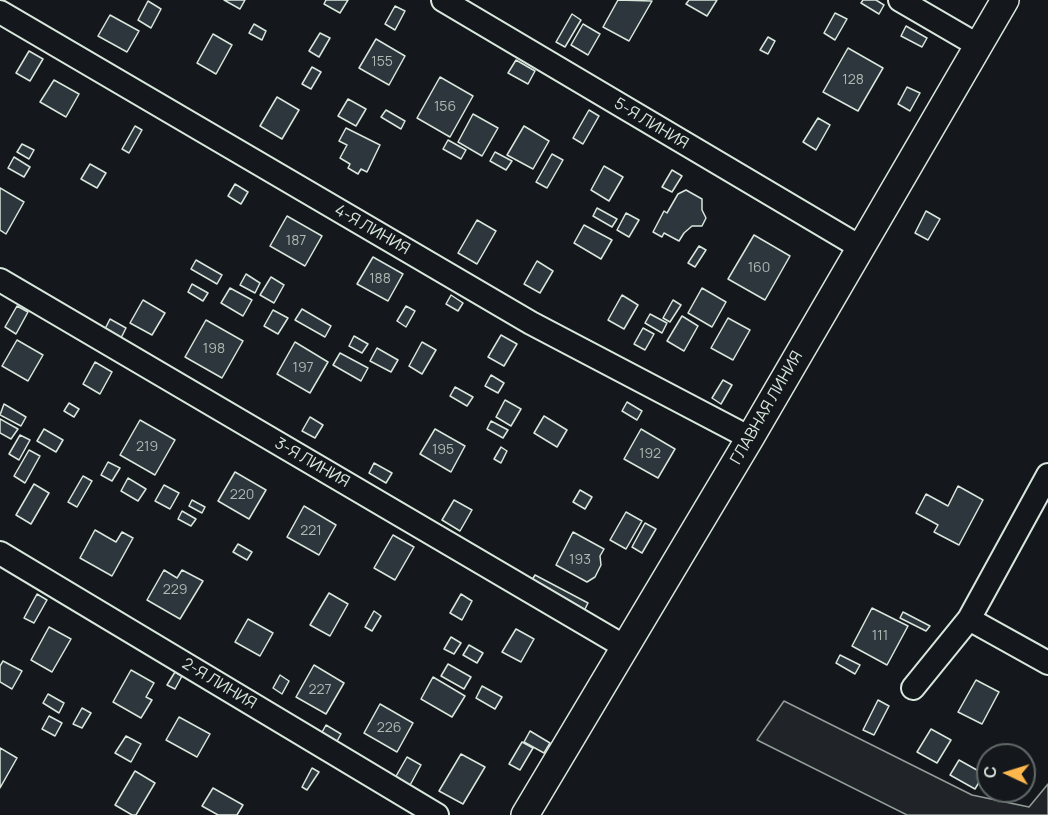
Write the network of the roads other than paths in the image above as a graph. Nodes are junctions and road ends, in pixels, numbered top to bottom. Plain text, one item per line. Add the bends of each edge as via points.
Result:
1 (443, 0) edge
2 (900, 0) edge
3 (1005, 0) edge
4 (0, 12) edge
5 (979, 46) junction
6 (860, 247) junction
7 (0, 280) edge
8 (750, 438) junction
9 (1048, 475) edge
10 (0, 554) edge
11 (969, 619) junction
12 (625, 647) junction
13 (1048, 663) edge
14 (913, 688) dead end
15 (437, 815) edge
16 (525, 815) edge

1 - 6 street, 5-Я ЛИНИЯ
2 - 5 street
3 - 5 street, ГЛАВНАЯ ЛИНИЯ
4 - 8 street, 4-Я ЛИНИЯ via 531,323
5 - 6 street, ГЛАВНАЯ ЛИНИЯ
6 - 8 street, ГЛАВНАЯ ЛИНИЯ
7 - 12 street, 3-Я ЛИНИЯ
8 - 12 street, ГЛАВНАЯ ЛИНИЯ
9 - 11 street
10 - 15 street, 2-Я ЛИНИЯ
11 - 13 street
11 - 14 street
12 - 16 street, ГЛАВНАЯ ЛИНИЯ

